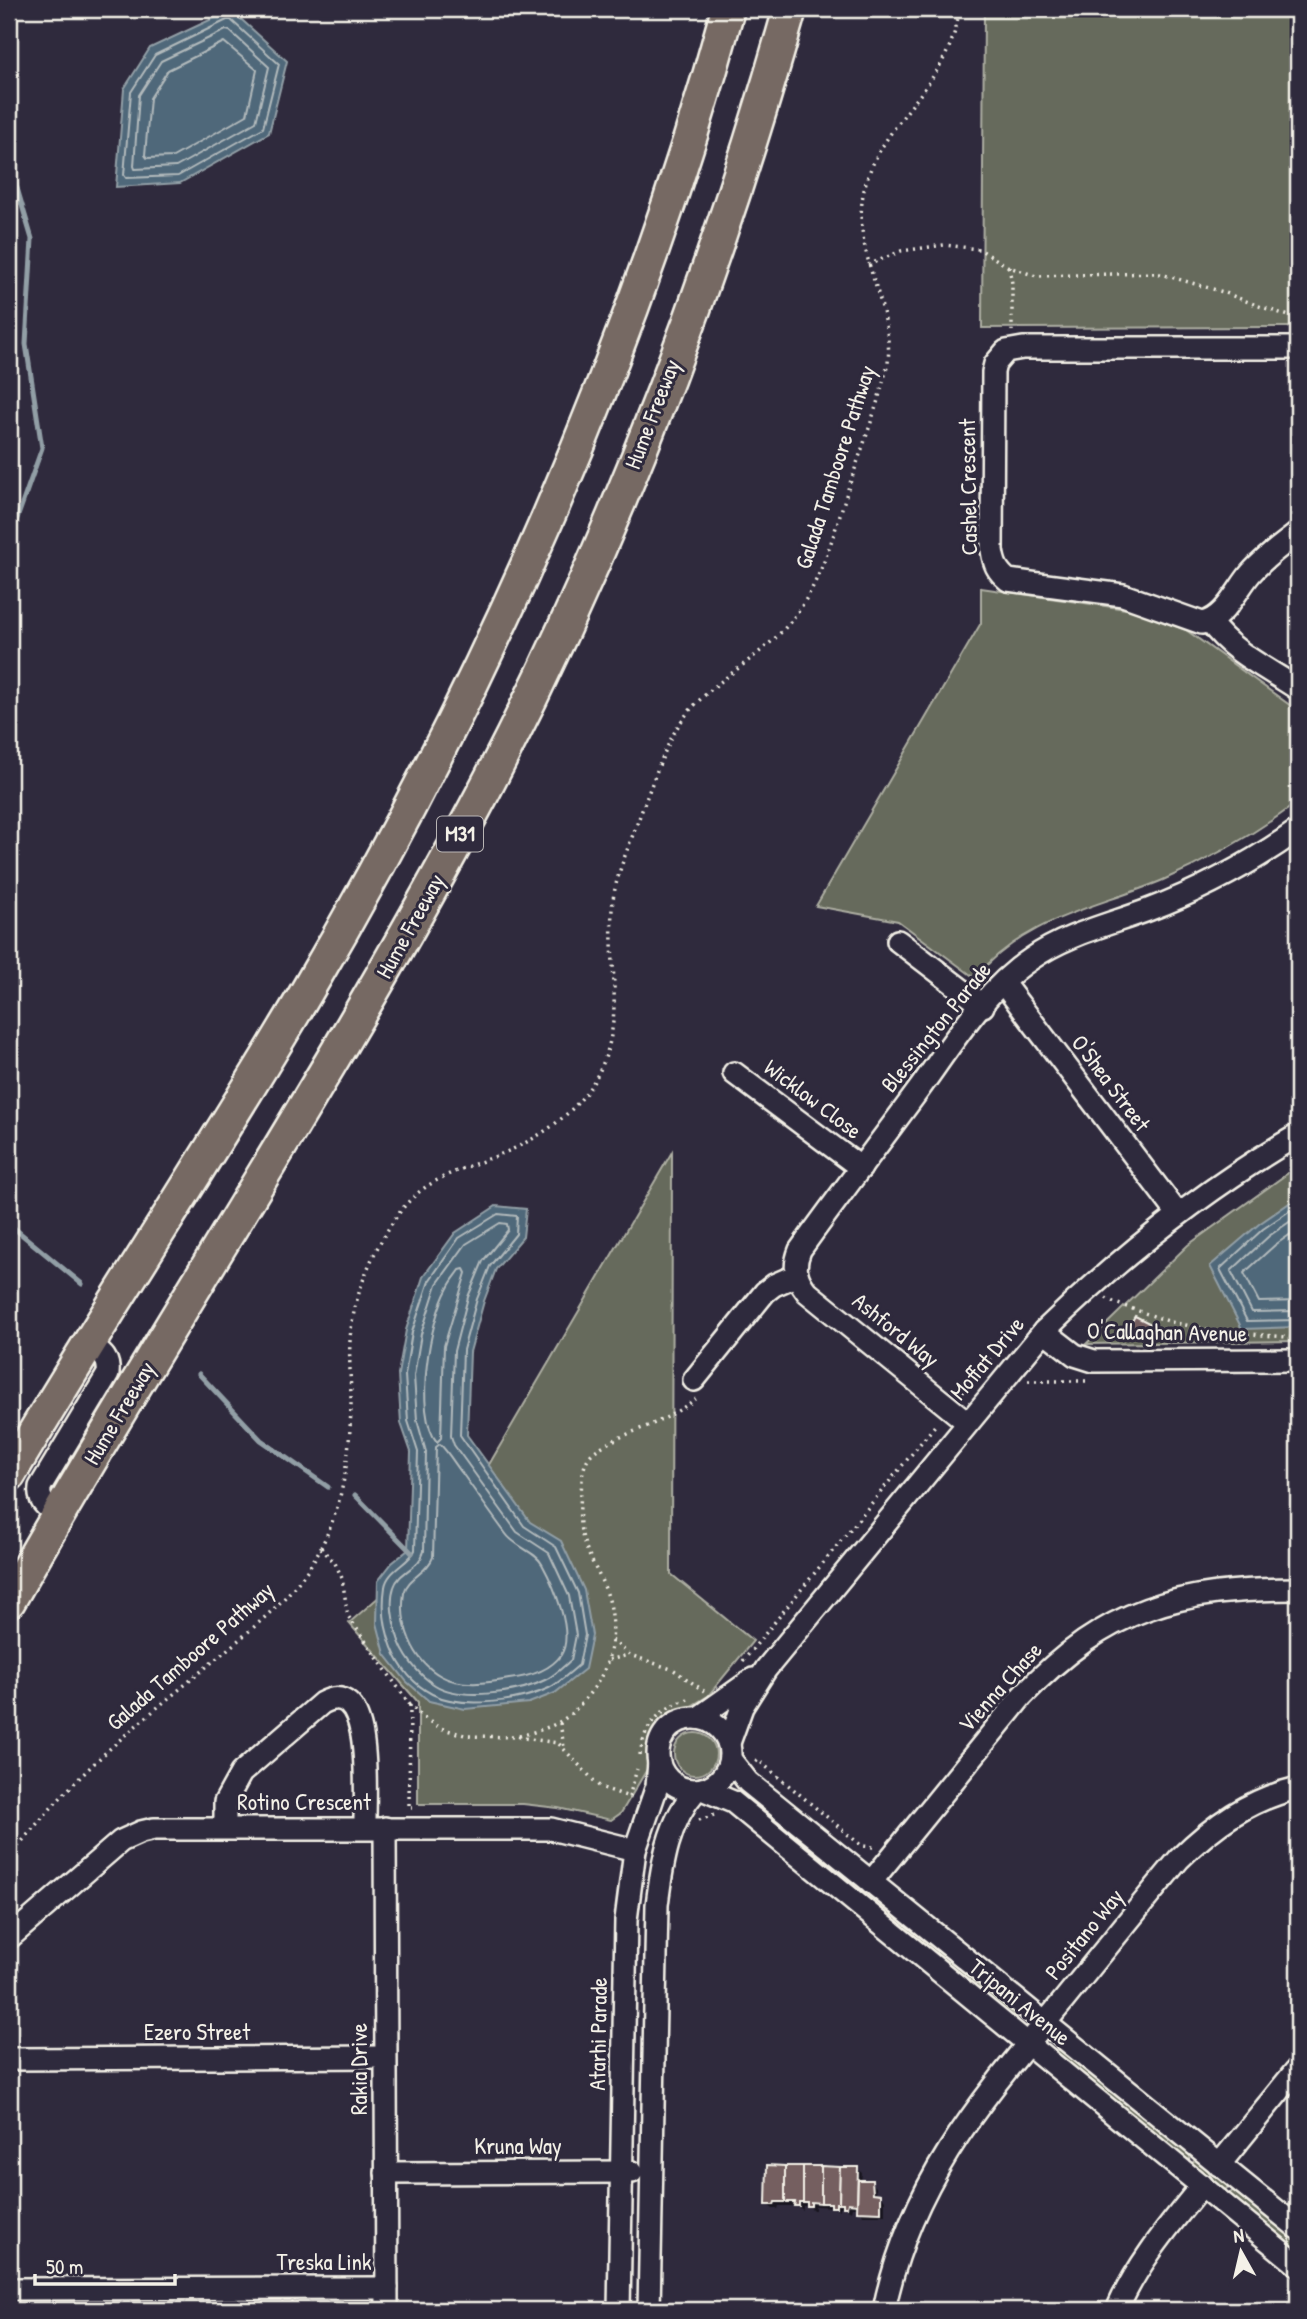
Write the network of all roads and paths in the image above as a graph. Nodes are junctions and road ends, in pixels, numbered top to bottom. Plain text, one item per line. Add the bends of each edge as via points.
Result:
1 (728, 9) edge
2 (790, 9) edge
3 (959, 9) edge
4 (868, 265) junction
5 (1009, 267) junction
6 (1298, 319) edge
7 (1012, 340) dead end
8 (1298, 348) edge
9 (1298, 533) edge
10 (1210, 622) junction
11 (1298, 690) edge
12 (1298, 830) edge
13 (898, 941) dead end
14 (1003, 983) junction
15 (983, 1006) junction
16 (734, 1073) dead end
17 (1298, 1135) edge
18 (861, 1168) junction
19 (1178, 1214) junction
20 (797, 1275) junction
21 (1044, 1331) junction
22 (89, 1344) junction
23 (1298, 1360) edge
24 (696, 1388) joint
25 (967, 1422) junction
26 (9, 1475) edge
27 (57, 1515) junction
28 (1298, 1589) edge
29 (9, 1601) edge
30 (612, 1640) junction
31 (630, 1655) junction
32 (608, 1660) junction
33 (766, 1669) junction
34 (720, 1704) junction
35 (410, 1705) dead end
36 (698, 1718) junction
37 (560, 1723) junction
38 (517, 1737) dead end
39 (565, 1749) dead end
40 (729, 1751) junction
41 (659, 1762) junction
42 (1298, 1788) edge
43 (699, 1789) junction
44 (225, 1828) junction
45 (375, 1828) junction
46 (413, 1828) junction
47 (635, 1850) junction
48 (9, 1857) edge
49 (871, 1882) junction
50 (9, 1938) edge
51 (1044, 2024) junction
52 (1029, 2043) junction
53 (385, 2057) junction
54 (9, 2059) edge
55 (1298, 2068) edge
56 (1219, 2165) junction
57 (621, 2172) junction
58 (386, 2173) junction
59 (651, 2173) junction
60 (1202, 2185) junction
61 (1298, 2228) edge
62 (1298, 2265) edge
63 (387, 2288) junction
64 (9, 2289) edge
65 (387, 2310) edge
66 (619, 2310) edge
67 (649, 2310) edge
68 (884, 2310) edge
69 (1117, 2310) edge

1 - 22 highway, M31 via 665,211 606,376 473,682 307,990
2 - 27 highway, Hume Freeway / M31 via 708,268 652,419 543,669 414,920
3 - 4 path, Galada Tamboore Pathway via 955,36 940,69 884,143 869,172 860,218
4 - 5 path via 901,251 944,245 979,249
4 - 48 path, Galada Tamboore Pathway via 886,319 888,363 826,558 787,626 702,697 679,725 662,758 614,895 614,1011 599,1073 579,1102 545,1131 438,1179 402,1209 378,1248 354,1313 346,1468 321,1548 274,1609 92,1765
5 - 6 path via 1036,276 1157,273
5 - 7 path
8 - 10 street, Cashel Crescent via 1023,348 1006,351 993,372 992,550 1000,574 1021,583 1123,595
9 - 10 street via 1252,572
10 - 11 street via 1236,650
12 - 14 street, Blessington Parade via 1189,892 1052,946
13 - 15 street
14 - 15 street, Blessington Parade
14 - 19 street, O'Shea Street
15 - 18 street, Blessington Parade
16 - 18 street, Wicklow Close
17 - 19 street, Moffat Drive
18 - 20 street, Blessington Parade via 800,1250
19 - 21 street, Moffat Drive
20 - 24 street via 765,1292
20 - 25 street, Ashford Way via 807,1292
21 - 23 street, O'Callaghan Avenue via 1075,1356 1094,1361
21 - 25 street, Moffat Drive
22 - 26 highway, M31
22 - 27 street via 106,1357 108,1374 40,1487 41,1503
24 - 30 path via 670,1416 600,1447 587,1459 580,1523 609,1598
25 - 33 street, Moffat Drive
27 - 29 highway, Hume Freeway / M31
28 - 49 street, Vienna Chase via 1225,1591 1166,1602 1103,1629 1072,1650 1022,1696
30 - 31 path
30 - 32 path
31 - 32 path
31 - 34 path via 674,1670
32 - 37 path via 600,1680
33 - 34 street, Moffat Drive
33 - 40 street, Moffat Drive via 736,1718
34 - 36 street, Moffat Drive
35 - 46 path via 409,1808 413,1808
36 - 40 street via 717,1726
36 - 41 street via 686,1718 667,1730 658,1751
37 - 38 path
37 - 39 path
40 - 43 street via 721,1778
40 - 49 street, Tripani Avenue via 748,1783
41 - 43 street via 672,1782
41 - 47 street, Atarhi Parade via 657,1786
42 - 51 street, Positano Way via 1254,1803 1195,1842
43 - 52 street, Tripani Avenue via 733,1802
43 - 59 street via 683,1804 671,1830 660,1879
44 - 45 street, Rotino Crescent
44 - 45 street, Rakia Drive via 225,1802 241,1773 322,1703 338,1698 356,1710
44 - 50 street, Rotino Crescent via 154,1829 130,1836
45 - 46 street, Rotino Crescent
45 - 53 street, Rakia Drive
46 - 47 street, Rotino Crescent via 551,1829
47 - 57 street, Atarhi Parade via 626,1920
49 - 51 street, Tripani Avenue
51 - 52 street, Positano Way
51 - 56 street, Tripani Avenue
52 - 60 street, Tripani Avenue
52 - 68 street, Positano Way via 941,2160 904,2238
53 - 54 street, Ezero Street
53 - 58 street, Rakia Drive
55 - 56 street
56 - 61 street, Tripani Avenue
57 - 58 street, Kruna Way
57 - 59 street, Kruna Way
57 - 66 street, Atarhi Parade
58 - 63 street, Rakia Drive
59 - 67 street
60 - 62 street, Tripani Avenue
60 - 69 street via 1148,2253
63 - 64 street, Treska Link
63 - 65 street, Rakia Drive

